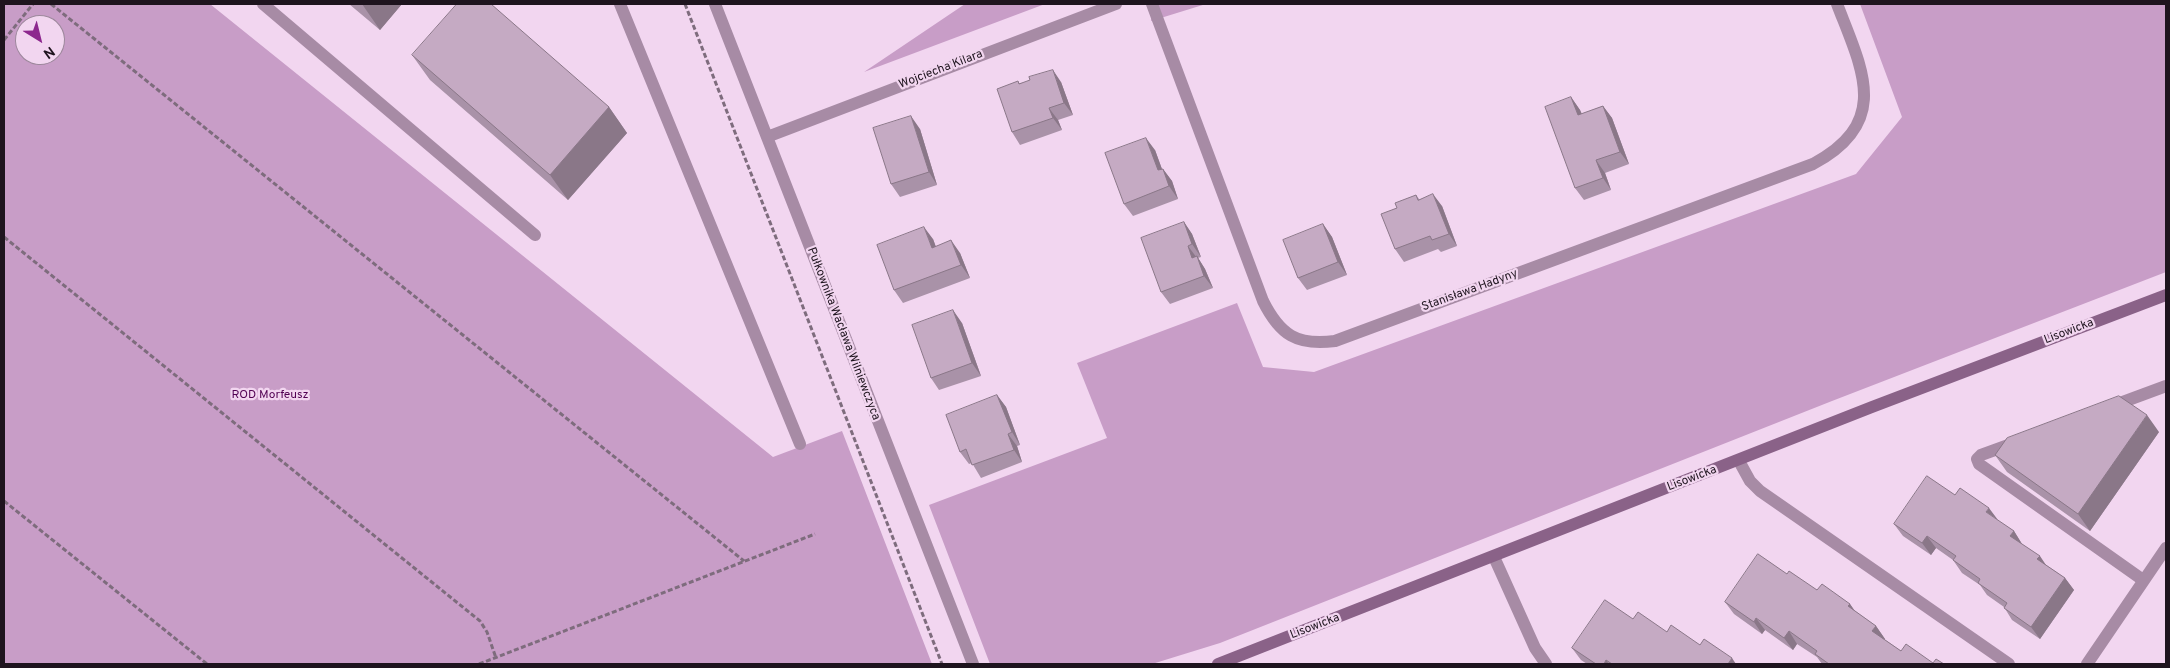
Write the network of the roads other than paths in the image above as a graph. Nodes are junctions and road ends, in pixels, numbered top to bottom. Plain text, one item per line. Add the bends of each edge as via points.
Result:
1 (263, 4) edge
2 (620, 4) edge
3 (716, 4) edge
4 (1116, 4) edge
5 (1152, 4) edge
6 (1837, 4) edge
7 (767, 137) junction
8 (535, 235) dead end
9 (2166, 295) edge
10 (2166, 386) edge
11 (2102, 410) edge
12 (2028, 438) edge
13 (800, 444) dead end
14 (1739, 461) junction
15 (2166, 548) edge
16 (1494, 557) junction
17 (2143, 580) junction
18 (973, 664) edge
19 (1218, 664) edge
20 (1546, 664) edge
21 (2009, 664) edge
22 (2086, 664) edge

1 - 8 street
2 - 13 street
3 - 7 street, Pułkownika Wacława Wilniewczyca
4 - 7 street, Wojciecha Kilara
5 - 6 street, Stanisława Hadyny via 1267,309 1280,328 1293,338 1323,343 1785,175 1831,155 1855,128 1862,112 1864,95 1864,77
7 - 18 street, Pułkownika Wacława Wilniewczyca
9 - 14 main road, Lisowicka
10 - 11 street
12 - 17 street via 1977,459
14 - 16 main road, Lisowicka
14 - 21 street via 1760,491
15 - 17 street
16 - 19 main road, Lisowicka
16 - 20 street via 1535,648
17 - 22 street

